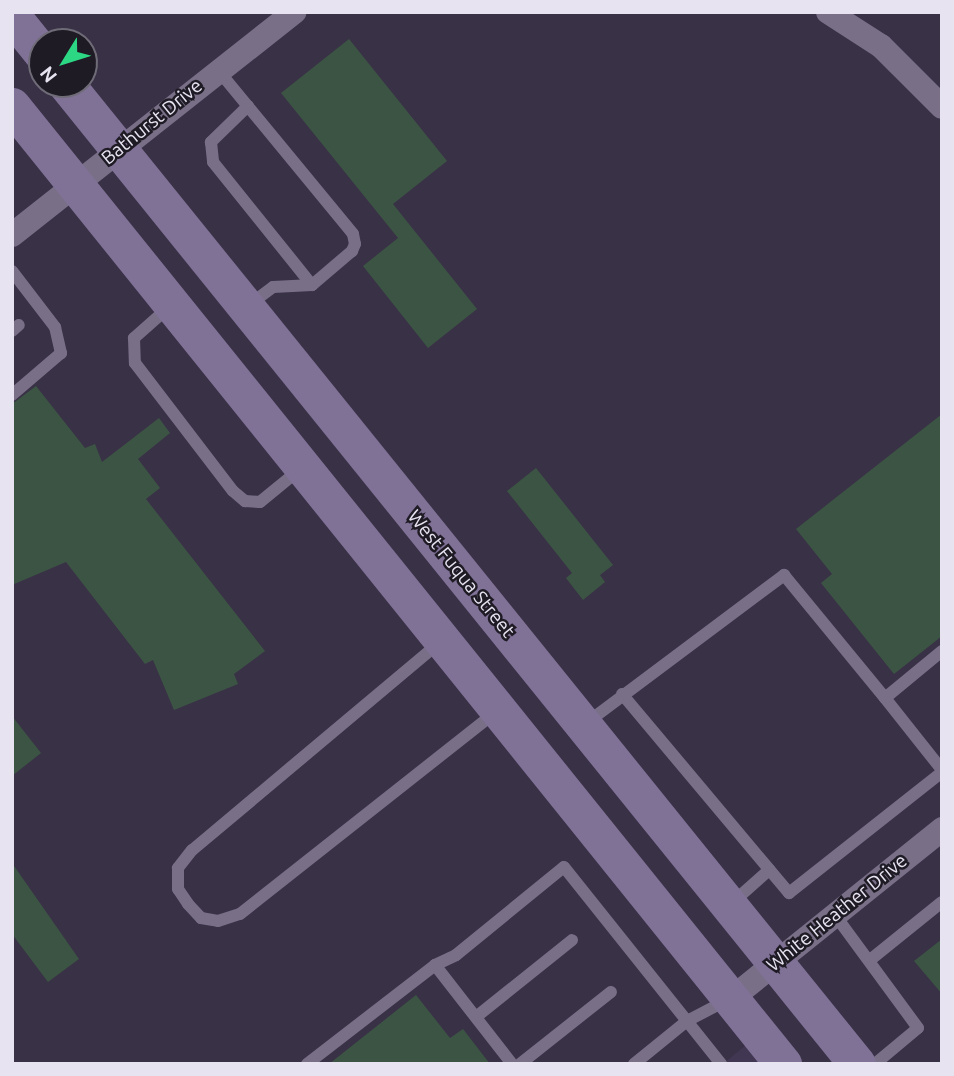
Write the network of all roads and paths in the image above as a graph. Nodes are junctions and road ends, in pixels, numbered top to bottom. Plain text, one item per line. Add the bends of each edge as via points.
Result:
1 (294, 12) edge
2 (828, 12) edge
3 (12, 16) edge
4 (28, 36) edge
5 (218, 69) junction
6 (77, 98) edge
7 (12, 106) edge
8 (248, 106) junction
9 (942, 107) edge
10 (118, 149) junction
11 (76, 185) junction
12 (12, 235) edge
13 (12, 271) edge
14 (312, 285) junction
15 (172, 304) junction
16 (245, 307) junction
17 (12, 395) edge
18 (344, 430) junction
19 (302, 467) junction
20 (443, 640) junction
21 (942, 650) edge
22 (622, 694) junction
23 (885, 698) junction
24 (499, 709) junction
25 (583, 725) junction
26 (541, 760) junction
27 (942, 771) edge
28 (942, 829) edge
29 (769, 870) junction
30 (942, 902) edge
31 (729, 905) junction
32 (835, 915) junction
33 (572, 940) dead end
34 (870, 960) junction
35 (776, 963) junction
36 (435, 965) junction
37 (611, 992) dead end
38 (732, 998) junction
39 (476, 1017) junction
40 (687, 1021) junction
41 (307, 1064) edge
42 (512, 1064) edge
43 (520, 1064) edge
44 (634, 1064) edge
45 (721, 1064) edge
46 (783, 1064) edge
47 (857, 1064) edge
48 (875, 1064) edge

1 - 5 street, Bathurst Drive
2 - 9 street via 881,46
3 - 4 main road
5 - 8 lane
5 - 10 street, Bathurst Drive
6 - 10 main road, West Fuqua Street
7 - 11 main road
8 - 14 lane via 211,142 213,162
8 - 14 lane via 353,234 352,251
10 - 11 street, Bathurst Drive
10 - 16 main road, West Fuqua Street
11 - 12 street, Bathurst Drive
11 - 15 main road
13 - 17 lane via 55,327 61,353
14 - 16 lane via 273,287
15 - 19 main road
15 - 19 lane via 134,338 135,363 233,491 245,501 260,502
16 - 18 main road, West Fuqua Street
18 - 19 main road
18 - 25 main road, West Fuqua Street
19 - 20 main road
20 - 24 main road
20 - 24 lane via 192,850 178,868 178,889 188,904 201,918 218,921 240,914
21 - 23 lane
22 - 23 lane via 784,575
22 - 25 lane
22 - 29 lane
23 - 27 lane
24 - 26 main road
25 - 26 main road
25 - 31 main road, West Fuqua Street
26 - 38 main road
27 - 29 lane via 789,893
28 - 32 street, White Heather Drive
29 - 31 lane
30 - 34 lane
31 - 35 main road, West Fuqua Street
32 - 34 lane
32 - 35 street, White Heather Drive
33 - 39 lane
34 - 48 lane via 918,1028
35 - 38 street, White Heather Drive
35 - 47 main road, West Fuqua Street
36 - 39 lane
36 - 40 lane via 456,955 564,867
36 - 41 lane
37 - 43 lane
38 - 40 lane
38 - 46 main road
39 - 42 lane
40 - 44 lane
40 - 45 lane

